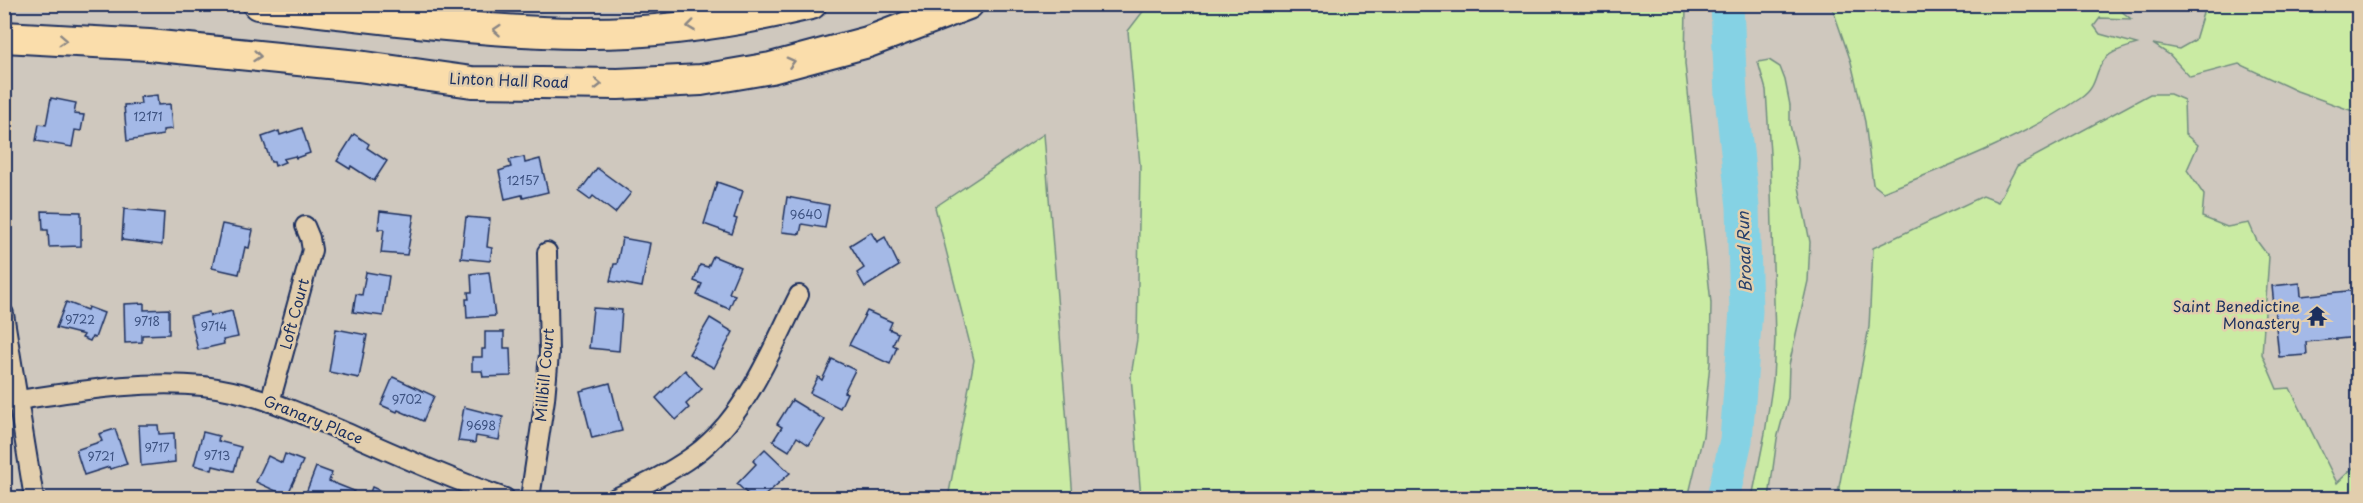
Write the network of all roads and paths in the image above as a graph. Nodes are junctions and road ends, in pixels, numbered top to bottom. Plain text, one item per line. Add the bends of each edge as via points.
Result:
1 (258, 4) edge
2 (811, 4) edge
3 (968, 4) edge
4 (4, 37) edge
5 (305, 226) dead end
6 (547, 252) dead end
7 (799, 295) dead end
8 (4, 314) edge
9 (11, 401) edge
10 (270, 402) junction
11 (34, 498) edge
12 (505, 498) edge
13 (530, 498) edge
14 (615, 498) edge

2 -> 1 main road via 708,24 580,33 498,30
4 -> 3 main road, Linton Hall Road via 149,45 472,82 618,84 701,80 771,68 868,42
5 - 10 street, Loft Court via 312,250
6 - 13 street, Millbill Court via 549,354
7 - 14 street via 756,380 713,439 648,484
8 - 9 street
9 - 10 street, Granary Place via 159,384 204,386
9 - 11 street
10 - 12 street, Granary Place via 455,481

